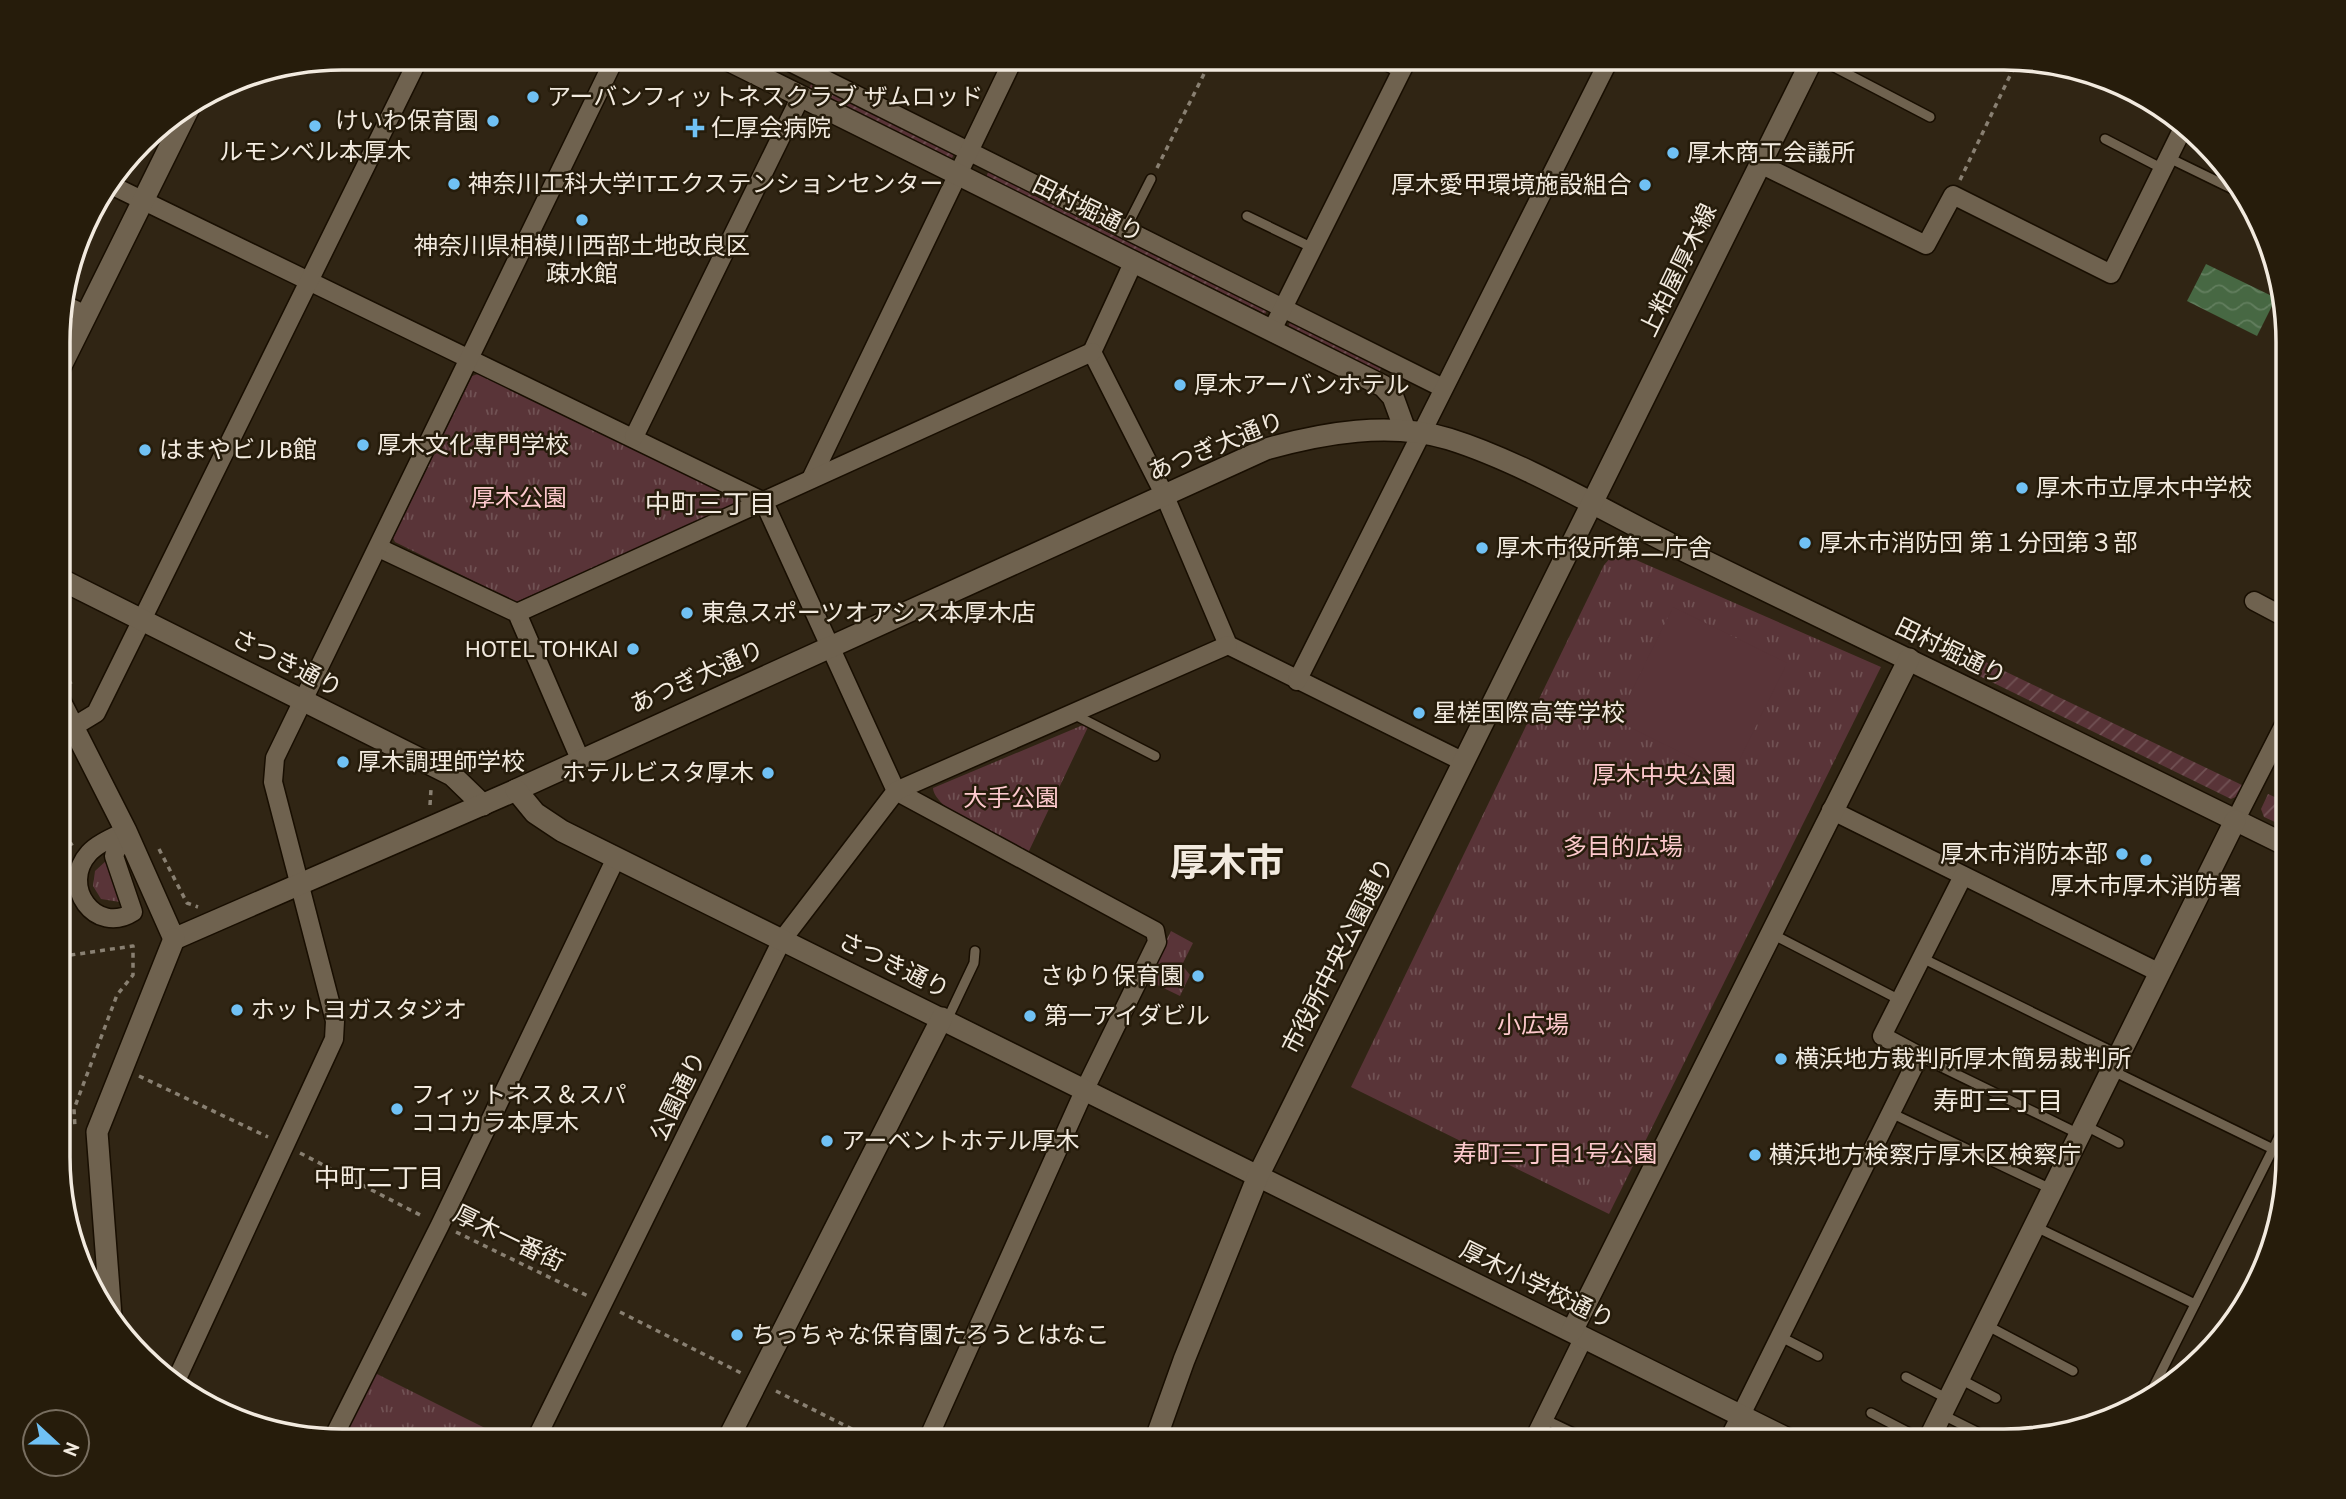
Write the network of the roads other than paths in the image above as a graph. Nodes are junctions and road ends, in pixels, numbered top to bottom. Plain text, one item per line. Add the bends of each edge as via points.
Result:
1 (413, 70) edge
2 (609, 70) edge
3 (748, 70) edge
4 (821, 70) edge
5 (1007, 70) edge
6 (1402, 70) edge
7 (1604, 70) edge
8 (1809, 70) edge
9 (1838, 70) edge
10 (801, 96) junction
11 (1930, 117) dead end
12 (182, 122) edge
13 (2180, 134) edge
14 (2105, 139) dead end
15 (968, 150) junction
16 (2166, 163) junction
17 (1760, 164) junction
18 (960, 174) junction
19 (1151, 179) road end
20 (118, 188) edge
21 (2228, 188) edge
22 (143, 200) junction
23 (1247, 216) dead end
24 (1125, 230) junction
25 (1313, 248) junction
26 (1134, 261) junction
27 (310, 282) junction
28 (1283, 307) junction
29 (72, 309) edge
30 (86, 316) junction
31 (1272, 330) junction
32 (70, 348) edge
33 (1092, 352) junction
34 (468, 360) junction
35 (1443, 388) junction
36 (1413, 432) junction
37 (634, 437) junction
38 (811, 479) junction
39 (1164, 494) junction
40 (764, 502) junction
41 (1591, 505) junction
42 (379, 548) junction
43 (70, 584) edge
44 (2254, 601) dead end
45 (517, 613) junction
46 (2276, 613) edge
47 (142, 619) junction
48 (831, 645) junction
49 (1228, 645) junction
50 (1909, 659) junction
51 (1297, 681) junction
52 (302, 699) junction
53 (1072, 714) junction
54 (70, 721) edge
55 (73, 727) junction
56 (2276, 741) edge
57 (1155, 756) dead end
58 (580, 759) junction
59 (1464, 762) junction
60 (516, 790) junction
61 (896, 791) junction
62 (483, 805) junction
63 (1831, 810) junction
64 (2235, 821) junction
65 (129, 836) junction
66 (2276, 840) edge
67 (617, 858) junction
68 (1963, 876) junction
69 (299, 886) junction
70 (1770, 933) junction
71 (174, 939) junction
72 (782, 940) junction
73 (975, 951) dead end
74 (1920, 957) junction
75 (2160, 974) junction
76 (1898, 999) junction
77 (945, 1019) junction
78 (1919, 1056) junction
79 (2115, 1062) junction
80 (1085, 1089) junction
81 (1891, 1113) junction
82 (2081, 1129) junction
83 (2119, 1143) dead end
84 (2276, 1143) edge
85 (2273, 1149) junction
86 (1258, 1176) junction
87 (2051, 1189) junction
88 (2034, 1226) junction
89 (110, 1299) edge
90 (2195, 1304) junction
91 (1986, 1325) junction
92 (1578, 1334) junction
93 (1778, 1336) junction
94 (1818, 1356) dead end
95 (2073, 1371) dead end
96 (179, 1375) edge
97 (1906, 1377) dead end
98 (1959, 1379) junction
99 (2156, 1382) edge
100 (1996, 1398) dead end
101 (1945, 1407) junction
102 (1871, 1413) dead end
103 (1740, 1415) junction
104 (1544, 1419) junction
105 (338, 1429) edge
106 (541, 1429) edge
107 (732, 1429) edge
108 (932, 1429) edge
109 (1159, 1429) edge
110 (1539, 1429) edge
111 (1565, 1429) edge
112 (1734, 1429) edge
113 (1768, 1429) edge
114 (1903, 1429) edge
115 (1933, 1429) edge
116 (1977, 1429) edge

1 - 27 street
2 - 34 street
3 - 10 street, 田村堀通り
4 - 15 street
5 - 15 street
6 - 25 street
7 - 35 street
8 - 17 street, 上粕屋厚木線
9 - 11 lane
10 - 18 street, 田村堀通り
10 - 37 street
12 - 22 street
13 - 16 street
14 - 16 lane
15 - 18 street
15 - 24 street
16 - 17 street via 2111,274 1953,195 1926,245
16 - 21 lane
17 - 41 street, 上粕屋厚木線
18 - 26 street, 田村堀通り
18 - 38 street
19 - 24 lane
20 - 22 street
22 - 27 street
22 - 30 street
23 - 25 lane
24 - 28 street
25 - 28 street
26 - 31 street, 田村堀通り
26 - 33 street
27 - 34 street
27 - 47 street
28 - 31 street
28 - 35 street
29 - 30 street
30 - 32 street
31 - 36 street, 田村堀通り via 1383,386
33 - 38 street
33 - 39 street
34 - 37 street
34 - 42 street
35 - 36 street
36 - 39 street, あつぎ大通り via 1301,439 1266,449
36 - 41 street, 田村堀通り via 1478,451
36 - 51 street
37 - 40 street
38 - 40 street
39 - 48 street, あつぎ大通り
39 - 49 street
40 - 45 street
40 - 48 street
41 - 50 street, 田村堀通り
41 - 59 street, 市役所中央公園通り
42 - 45 street
42 - 52 street
43 - 47 street, さつき通り
44 - 46 street
45 - 58 street
47 - 52 street, さつき通り
47 - 55 street via 96,713
48 - 58 street, あつぎ大通り
48 - 61 street
49 - 51 street
49 - 53 street
50 - 63 street
50 - 64 street, 田村堀通り
51 - 59 street
52 - 62 street, さつき通り via 452,775
52 - 69 street via 275,758 273,782
53 - 57 lane
53 - 61 street
54 - 55 street
55 - 65 street
56 - 64 street
58 - 60 street, あつぎ大通り
59 - 86 street, 市役所中央公園通り
60 - 62 street, あつぎ大通り
60 - 67 street, さつき通り via 548,823
61 - 72 street, 公園通り
61 - 80 street via 1155,931 1157,942
62 - 69 street, あつぎ大通り
63 - 68 street
63 - 70 street
64 - 66 street, 田村堀通り
64 - 75 street
65 - 65 street via 114,856 133,912 122,917 97,913 79,895 80,867 93,849
65 - 71 street
67 - 72 street, さつき通り
67 - 105 street
68 - 74 street
68 - 75 street
69 - 71 street, あつぎ大通り
69 - 96 street via 335,1021 334,1040
70 - 76 lane
70 - 92 street
71 - 89 street via 97,1132
72 - 77 street, さつき通り
72 - 106 street, 公園通り
73 - 77 lane via 974,963
74 - 76 street
74 - 79 lane
75 - 79 street
76 - 78 street via 1882,1036
77 - 80 street, さつき通り
77 - 107 street
78 - 81 street
78 - 82 lane
79 - 82 street
79 - 85 lane
80 - 86 street, さつき通り
80 - 108 street
81 - 87 lane
81 - 93 street
82 - 83 lane
82 - 87 street
84 - 85 lane
85 - 90 lane
86 - 92 street, 厚木小学校通り
86 - 109 street, 市役所中央公園通り
87 - 88 street
88 - 90 lane
88 - 91 street
90 - 99 lane
91 - 95 lane
91 - 98 street
92 - 103 street, 厚木小学校通り
92 - 104 street
93 - 94 lane
93 - 103 street
97 - 101 lane
98 - 100 lane
98 - 101 street
101 - 115 street
101 - 116 lane
102 - 114 lane
103 - 112 street
103 - 113 street, 厚木小学校通り
104 - 110 street
104 - 111 lane

